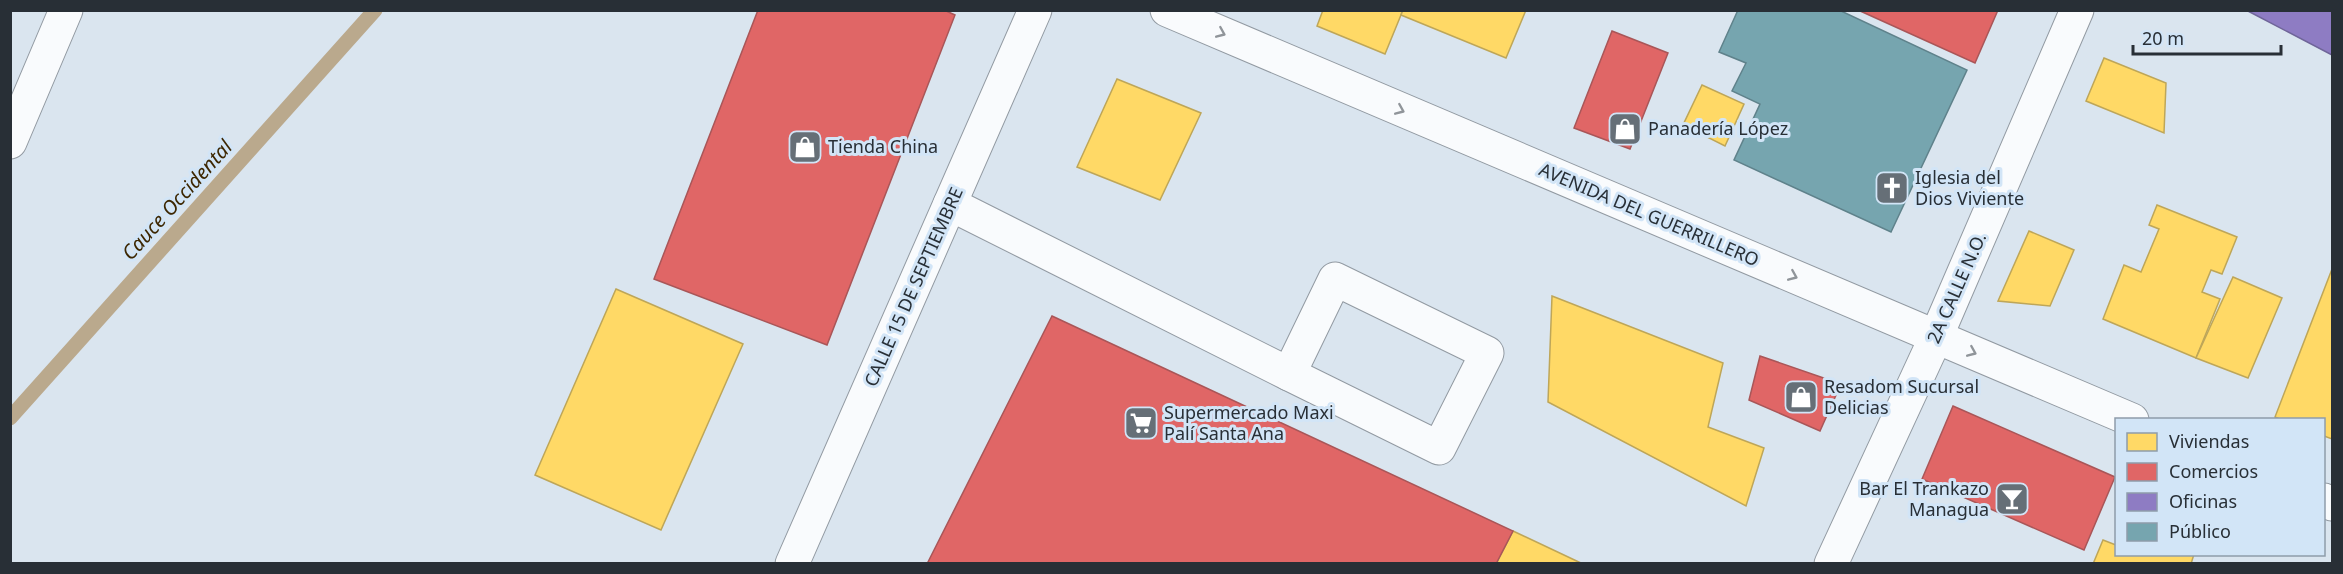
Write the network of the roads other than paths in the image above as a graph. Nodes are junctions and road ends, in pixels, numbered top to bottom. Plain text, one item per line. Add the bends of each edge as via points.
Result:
1 (66, 10) edge
2 (1035, 10) edge
3 (1167, 10) edge
4 (2077, 10) edge
5 (10, 142) edge
6 (950, 204) junction
7 (1936, 337) junction
8 (1289, 374) junction
9 (2127, 418) edge
10 (792, 564) edge
11 (1831, 564) edge

1 - 5 street
2 - 6 street, CALLE 15 DE SEPTIEMBRE
3 -> 7 street, AVENIDA DEL GUERRILLERO
4 - 7 street, 2A CALLE N.O.
6 - 8 street
6 - 10 street, CALLE 15 DE SEPTIEMBRE
7 -> 9 street, AVENIDA DEL GUERRILLERO
7 - 11 street, 2A CALLE N.O.
8 - 8 street via 1439,448 1486,353 1335,279

